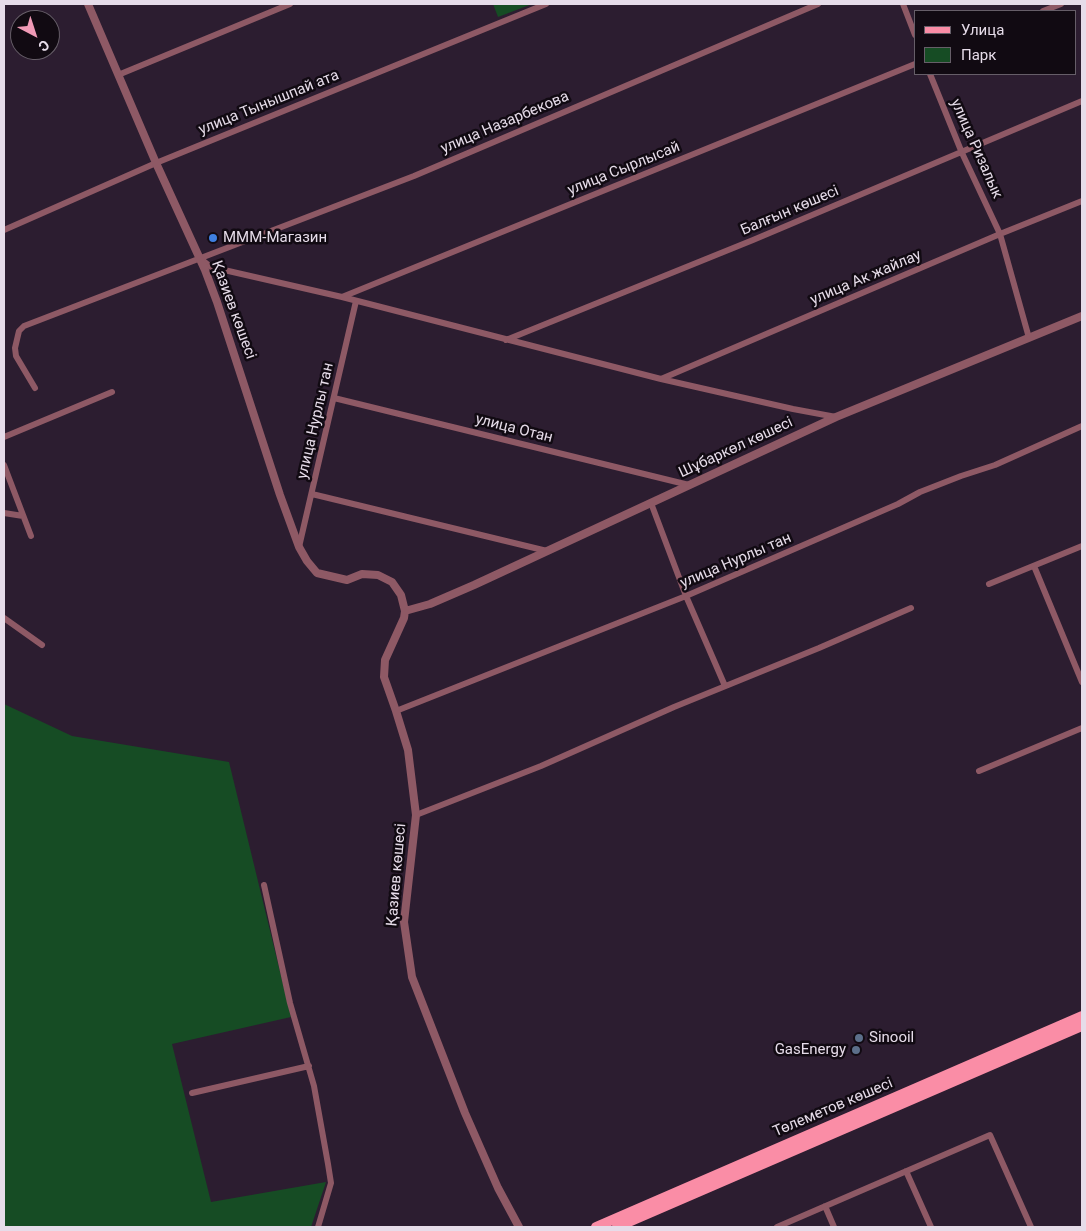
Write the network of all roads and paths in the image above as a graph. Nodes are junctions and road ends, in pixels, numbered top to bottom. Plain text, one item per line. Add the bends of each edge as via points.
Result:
1 (88, 4) edge
2 (290, 4) edge
3 (546, 4) edge
4 (818, 4) edge
5 (903, 4) edge
6 (1061, 4) edge
7 (1046, 10) edge
8 (914, 32) edge
9 (914, 64) edge
10 (118, 75) junction
11 (930, 75) edge
12 (1082, 101) edge
13 (962, 153) junction
14 (156, 163) junction
15 (1082, 201) edge
16 (4, 230) edge
17 (1000, 234) junction
18 (199, 257) junction
19 (342, 297) junction
20 (356, 301) junction
21 (1082, 316) edge
22 (1029, 338) junction
23 (506, 340) junction
24 (661, 379) junction
25 (35, 388) dead end
26 (112, 392) dead end
27 (334, 398) junction
28 (836, 417) junction
29 (1082, 427) edge
30 (4, 437) edge
31 (4, 465) edge
32 (689, 485) junction
33 (312, 494) junction
34 (651, 503) junction
35 (4, 513) edge
36 (23, 516) junction
37 (31, 536) dead end
38 (1082, 546) edge
39 (299, 547) junction
40 (547, 551) junction
41 (1034, 566) junction
42 (990, 584) dead end
43 (686, 596) junction
44 (911, 608) dead end
45 (404, 611) junction
46 (4, 618) edge
47 (42, 645) dead end
48 (1082, 682) edge
49 (725, 686) junction
50 (396, 711) junction
51 (1082, 728) edge
52 (979, 771) dead end
53 (416, 815) junction
54 (264, 885) dead end
55 (1082, 1016) edge
56 (1082, 1026) edge
57 (309, 1066) junction
58 (192, 1093) dead end
59 (906, 1171) junction
60 (825, 1206) junction
61 (318, 1227) edge
62 (519, 1227) edge
63 (596, 1227) edge
64 (617, 1227) edge
65 (777, 1227) edge
66 (834, 1227) edge
67 (931, 1227) edge
68 (1031, 1227) edge

1 - 10 street, Қазиев көшесі
2 - 10 street
3 - 14 street, улица Тынышпай ата
4 - 18 street, улица Назарбекова via 414,176
5 - 8 street
6 - 7 street
9 - 19 street, улица Сырлысай
10 - 14 street, Қазиев көшесі
11 - 13 street, улица Ризалык
12 - 13 street, Балғын көшесі
13 - 17 street, улица Ризалык
13 - 23 street, Балғын көшесі
14 - 16 street, улица Тынышпай ата
14 - 18 street, Қазиев көшесі
15 - 17 street, улица Ак жайлау
17 - 22 street, улица Ризалык
17 - 24 street, улица Ак жайлау
18 - 19 street via 211,267
18 - 25 street, улица Назарбекова via 24,326 15,348 16,356
18 - 39 street, Қазиев көшесі
19 - 20 street
20 - 23 street
20 - 27 street, улица Нурлы тан
21 - 22 street, Шұбаркөл көшесі
22 - 28 street, Шұбаркөл көшесі
23 - 24 street
24 - 28 street
26 - 30 street
27 - 32 street, улица Отан
27 - 33 street, улица Нурлы тан
28 - 32 street, Шұбаркөл көшесі
29 - 43 street, улица Нурлы тан via 995,465 920,492
31 - 36 street
32 - 34 street, Шұбаркөл көшесі
33 - 39 street, улица Нурлы тан
33 - 40 street
34 - 40 street, Шұбаркөл көшесі
34 - 43 street
35 - 36 street
36 - 37 street
38 - 41 street
39 - 45 street, Қазиев көшесі via 317,573 347,580 362,574 378,575 392,582 401,595
40 - 45 street, Шұбаркөл көшесі via 446,597
41 - 42 street
41 - 48 street
43 - 49 street
43 - 50 street, улица Нурлы тан
44 - 49 street
45 - 50 street, Қазиев көшесі via 404,618 385,660 384,677
46 - 47 street
49 - 53 street via 542,766
50 - 53 street, Қазиев көшесі via 408,750
51 - 52 street
53 - 62 street, Қазиев көшесі via 404,922 412,977 465,1113
54 - 57 street via 290,1003
55 - 63 main road, Төлеметов көшесі
56 - 64 main road, Төлеметов көшесі
57 - 58 street
57 - 61 street via 331,1183
59 - 60 street
59 - 67 street
59 - 68 street via 990,1135
60 - 65 street
60 - 66 street

